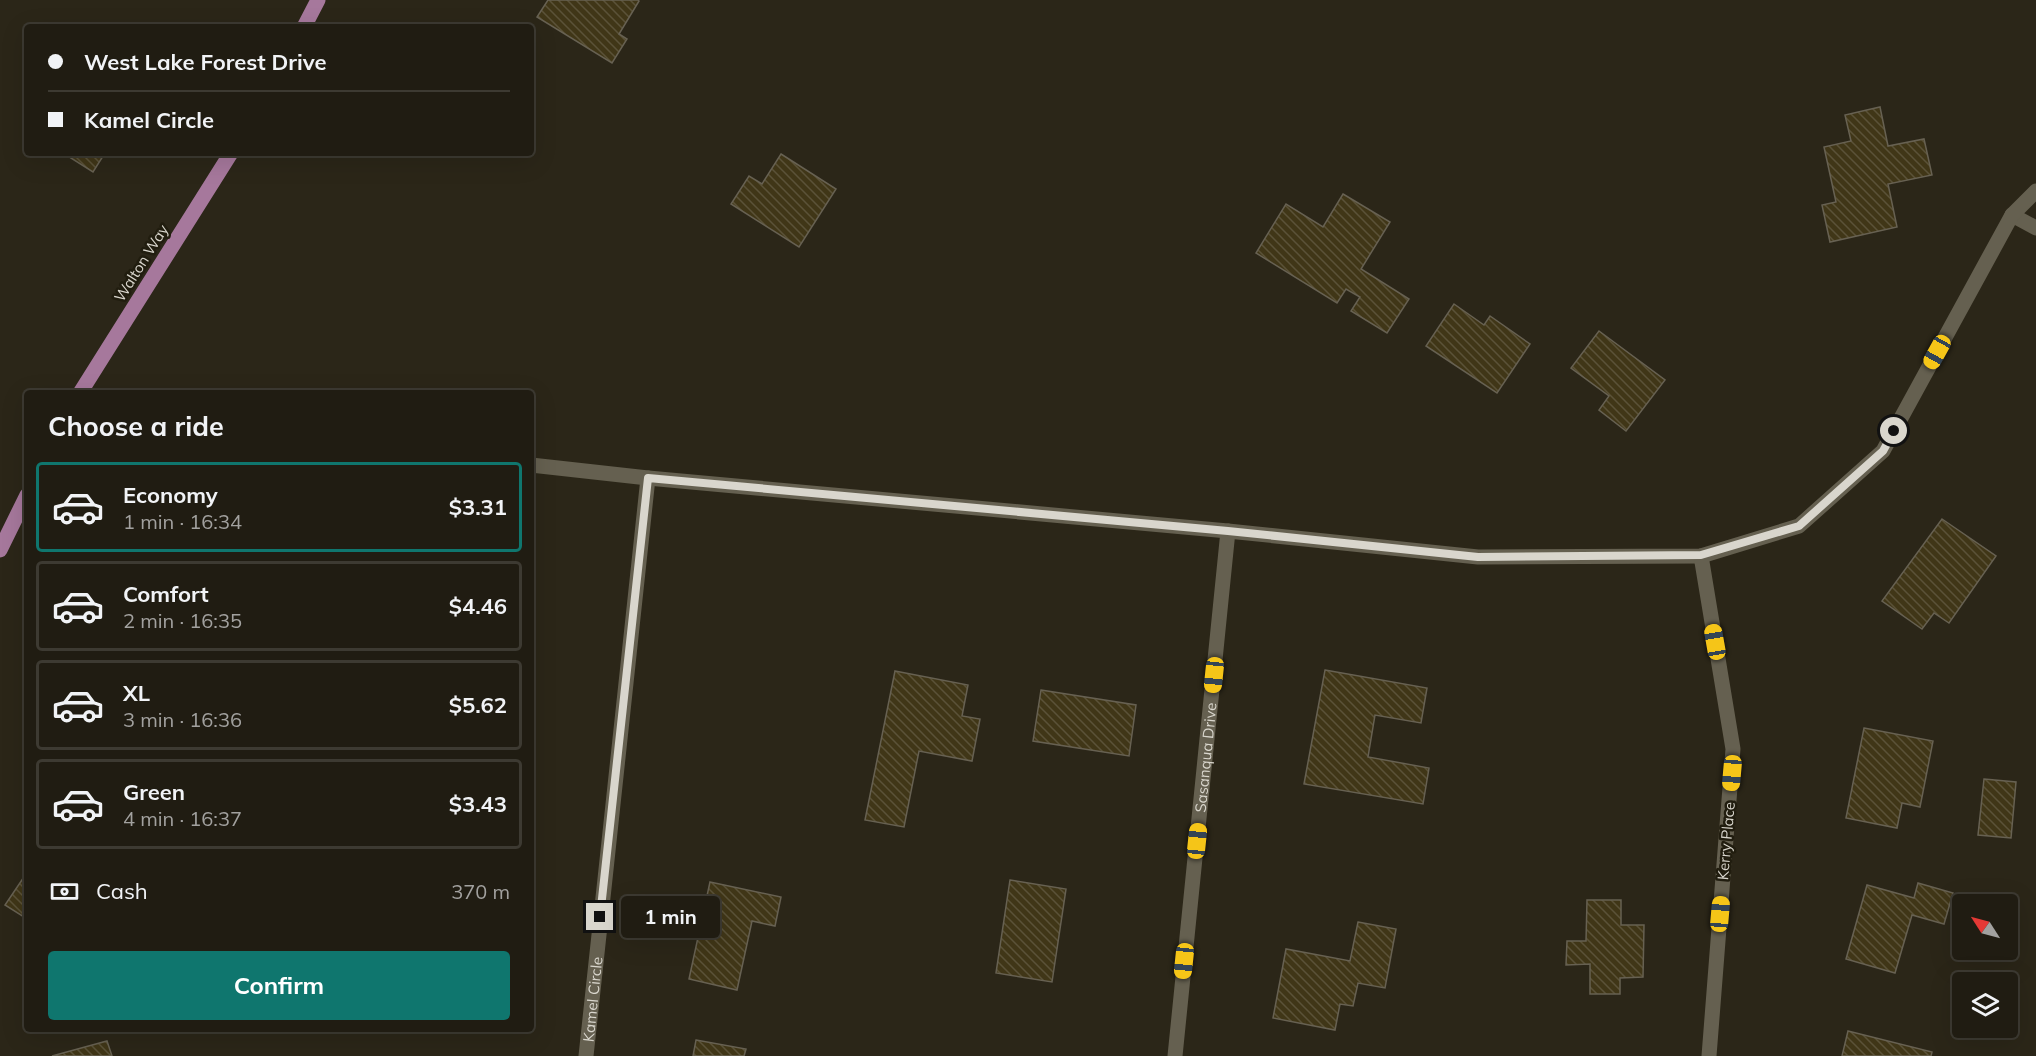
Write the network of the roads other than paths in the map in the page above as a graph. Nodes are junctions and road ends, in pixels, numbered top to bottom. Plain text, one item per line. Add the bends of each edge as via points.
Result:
1 (318, 0) edge
2 (306, 24) edge
3 (229, 156) edge
4 (2036, 191) edge
5 (2012, 215) junction
6 (2036, 228) edge
7 (82, 390) edge
8 (534, 465) edge
9 (648, 478) junction
10 (24, 501) edge
11 (1228, 531) junction
12 (0, 550) edge
13 (1701, 555) junction
14 (585, 1056) edge
15 (1175, 1056) edge
16 (1709, 1056) edge

1 - 2 main road
3 - 7 main road, Walton Way
4 - 5 street
5 - 6 street
5 - 13 street via 1883,451 1799,526
8 - 9 street
9 - 11 street
9 - 14 street, Kamel Circle
10 - 12 main road
11 - 13 street via 1478,557
11 - 15 street, Sasanqua Drive
13 - 16 street, Kerry Place via 1733,749

